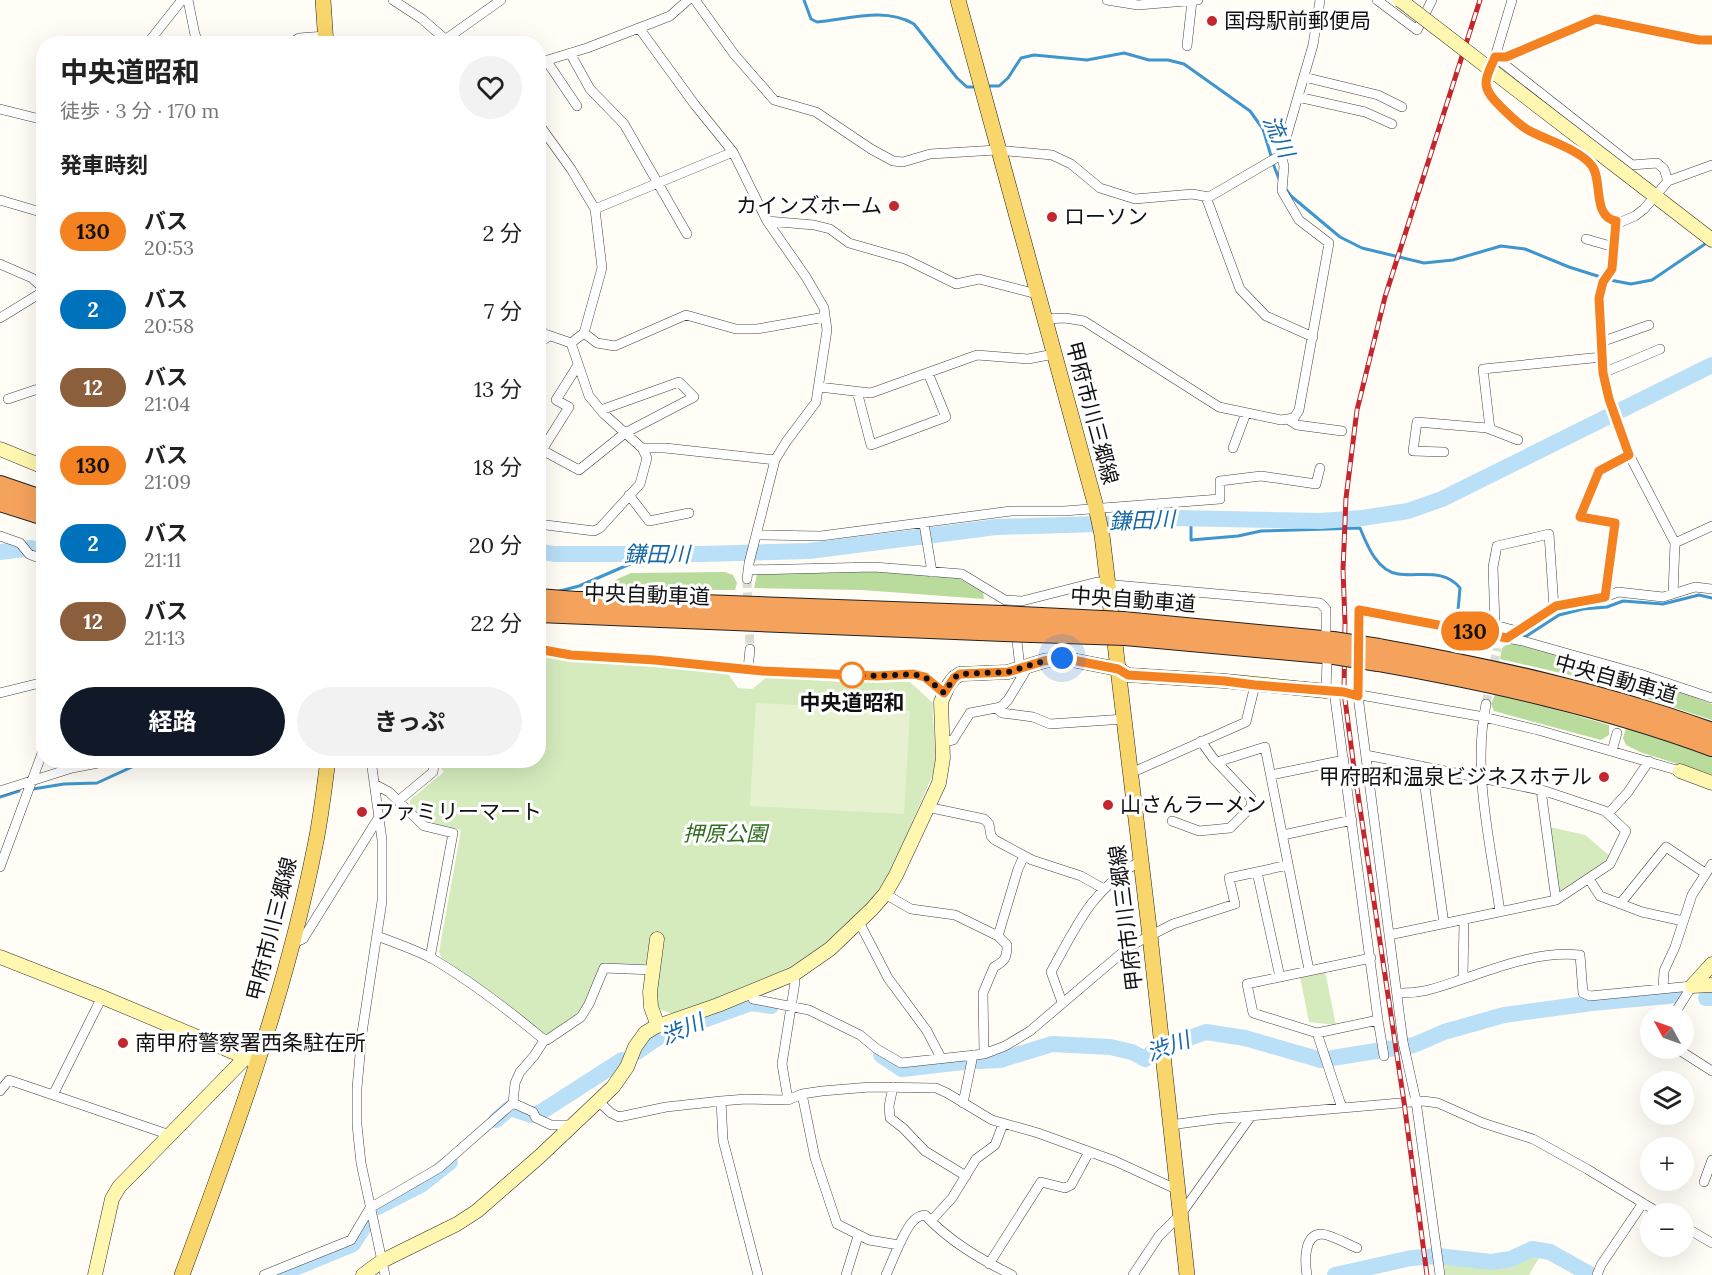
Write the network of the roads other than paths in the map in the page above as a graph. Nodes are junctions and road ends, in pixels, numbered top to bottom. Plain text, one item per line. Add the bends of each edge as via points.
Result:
1 (182, 0) edge
2 (189, 0) edge
3 (323, 0) edge
4 (393, 0) edge
5 (501, 0) edge
6 (688, 0) edge
7 (695, 0) edge
8 (957, 0) edge
9 (1107, 0) edge
10 (1198, 0) edge
11 (1320, 0) edge
12 (1377, 0) edge
13 (1400, 0) edge
14 (1512, 0) edge
15 (1192, 1) edge
16 (1429, 1) edge
17 (639, 28) junction
18 (153, 36) edge
19 (196, 36) edge
20 (325, 36) edge
21 (438, 36) edge
22 (449, 36) edge
23 (1712, 40) edge
24 (1187, 46) dead end
25 (570, 53) junction
26 (1495, 57) junction
27 (546, 60) edge
28 (546, 66) edge
29 (1304, 77) junction
30 (1298, 97) junction
31 (577, 106) dead end
32 (1402, 107) dead end
33 (0, 109) edge
34 (36, 118) edge
35 (1392, 124) dead end
36 (546, 134) edge
37 (997, 150) junction
38 (734, 152) junction
39 (1281, 155) junction
40 (1712, 165) edge
41 (1668, 182) junction
42 (657, 183) junction
43 (1206, 196) junction
44 (1656, 196) junction
45 (0, 200) edge
46 (595, 209) junction
47 (36, 211) edge
48 (767, 221) junction
49 (1616, 221) junction
50 (687, 234) dead end
51 (1586, 239) dead end
52 (1712, 240) edge
53 (1614, 247) junction
54 (0, 264) edge
55 (36, 282) edge
56 (1037, 294) junction
57 (36, 295) edge
58 (825, 317) junction
59 (0, 318) edge
60 (1045, 319) junction
61 (1648, 325) dead end
62 (584, 333) junction
63 (546, 334) edge
64 (549, 336) junction
65 (1313, 337) junction
66 (546, 338) edge
67 (1601, 342) junction
68 (571, 343) junction
69 (1660, 349) dead end
70 (1054, 354) junction
71 (1602, 357) junction
72 (578, 365) junction
73 (927, 373) junction
74 (1603, 373) junction
75 (819, 387) junction
76 (36, 390) edge
77 (857, 391) junction
78 (8, 399) dead end
79 (601, 410) junction
80 (1246, 413) junction
81 (1289, 420) junction
82 (1490, 429) junction
83 (1342, 431) dead end
84 (626, 434) junction
85 (1518, 440) dead end
86 (546, 444) edge
87 (642, 448) junction
88 (1233, 448) dead end
89 (0, 449) edge
90 (546, 452) edge
91 (1444, 452) dead end
92 (1629, 455) junction
93 (775, 460) junction
94 (36, 464) edge
95 (1320, 468) dead end
96 (0, 485) edge
97 (629, 495) junction
98 (36, 497) edge
99 (0, 502) edge
100 (1096, 509) junction
101 (36, 513) edge
102 (689, 513) dead end
103 (924, 524) junction
104 (546, 525) edge
105 (1712, 526) edge
106 (0, 536) edge
107 (755, 537) junction
108 (1675, 543) junction
109 (36, 557) edge
110 (932, 572) junction
111 (1108, 583) junction
112 (1712, 589) edge
113 (1673, 594) junction
114 (1605, 597) junction
115 (546, 600) edge
116 (578, 608) junction
117 (1554, 608) junction
118 (546, 612) edge
119 (1007, 616) junction
120 (1517, 631) junction
121 (1503, 637) junction
122 (1330, 646) junction
123 (1497, 648) tunnel mouth
124 (750, 649) tunnel mouth
125 (546, 650) edge
126 (1378, 655) junction
127 (1024, 667) junction
128 (748, 669) junction
129 (1118, 669) junction
130 (1640, 674) junction
131 (36, 684) edge
132 (1255, 685) junction
133 (1634, 688) dead end
134 (1330, 691) junction
135 (0, 693) edge
136 (944, 693) junction
137 (1358, 696) junction
138 (1712, 698) edge
139 (1486, 704) tunnel mouth
140 (996, 708) junction
141 (1484, 717) junction
142 (1125, 718) junction
143 (1712, 732) edge
144 (1617, 733) dead end
145 (1201, 741) junction
146 (942, 742) junction
147 (1712, 747) edge
148 (1612, 751) junction
149 (1366, 755) junction
150 (1344, 760) junction
151 (1649, 761) junction
152 (1217, 762) junction
153 (1422, 766) junction
154 (36, 768) edge
155 (72, 768) edge
156 (327, 768) edge
157 (372, 768) edge
158 (434, 768) edge
159 (1680, 771) joint
160 (1131, 773) junction
161 (1271, 775) junction
162 (1482, 778) junction
163 (31, 781) junction
164 (1712, 783) edge
165 (374, 784) junction
166 (1541, 790) junction
167 (0, 791) edge
168 (398, 801) junction
169 (927, 807) junction
170 (1608, 814) junction
171 (379, 817) junction
172 (1352, 820) junction
173 (1172, 821) dead end
174 (1282, 835) junction
175 (1024, 856) junction
176 (1140, 861) junction
177 (1712, 864) edge
178 (1288, 865) junction
179 (0, 867) edge
180 (1257, 872) junction
181 (1705, 873) junction
182 (1589, 879) junction
183 (1104, 889) junction
184 (885, 894) junction
185 (1556, 900) junction
186 (1620, 903) junction
187 (1500, 912) junction
188 (1464, 920) junction
189 (1683, 921) junction
190 (859, 922) junction
191 (1444, 924) junction
192 (1389, 935) junction
193 (377, 936) junction
194 (999, 936) junction
195 (1150, 936) junction
196 (657, 939) dead end
197 (292, 944) junction
198 (0, 957) edge
199 (430, 958) junction
200 (1371, 958) junction
201 (1712, 964) edge
202 (653, 970) junction
203 (1309, 970) junction
204 (794, 974) junction
205 (1280, 977) junction
206 (1463, 978) junction
207 (1712, 985) edge
208 (1692, 986) junction
209 (1663, 989) junction
210 (751, 993) junction
211 (1397, 993) junction
212 (102, 997) junction
213 (1062, 1002) junction
214 (1680, 1005) edge
215 (790, 1009) junction
216 (1378, 1020) junction
217 (658, 1026) junction
218 (1317, 1033) junction
219 (545, 1039) junction
220 (1383, 1051) dead end
221 (984, 1054) junction
222 (973, 1055) junction
223 (941, 1058) junction
224 (1693, 1059) edge
225 (252, 1060) junction
226 (1712, 1071) edge
227 (893, 1087) junction
228 (0, 1090) edge
229 (801, 1094) junction
230 (53, 1095) junction
231 (788, 1100) junction
232 (722, 1101) junction
233 (1416, 1101) junction
234 (599, 1102) junction
235 (513, 1103) junction
236 (963, 1103) junction
237 (1342, 1108) junction
238 (1251, 1116) junction
239 (1003, 1124) junction
240 (573, 1125) junction
241 (1170, 1125) junction
242 (170, 1135) junction
243 (1089, 1152) junction
244 (1712, 1160) edge
245 (966, 1176) junction
246 (1704, 1182) dead end
247 (1178, 1190) junction
248 (1643, 1203) edge
249 (1640, 1207) edge
250 (370, 1208) junction
251 (1180, 1214) junction
252 (931, 1221) junction
253 (1694, 1232) edge
254 (858, 1236) junction
255 (1712, 1243) edge
256 (899, 1245) junction
257 (1358, 1248) dead end
258 (989, 1264) junction
259 (384, 1268) edge
260 (95, 1275) edge
261 (182, 1275) edge
262 (264, 1275) edge
263 (363, 1275) edge
264 (758, 1275) edge
265 (846, 1275) edge
266 (886, 1275) edge
267 (1012, 1275) edge
268 (1133, 1275) edge
269 (1187, 1275) edge
270 (1307, 1275) edge
271 (1440, 1275) edge
272 (1597, 1275) edge

1 - 18 street
2 - 19 street
3 - 20 main road
4 - 21 street via 423,19
5 - 22 street
6 - 17 street via 670,16
7 - 37 street via 774,100 816,112 881,156 903,162 930,154
8 - 37 main road, 甲府市川三郷線
9 - 15 street via 1138,5
10 - 15 street
11 - 29 street
12 - 16 street via 1417,30
13 - 44 street, bridge
14 - 26 street
15 - 24 street
17 - 25 street
17 - 38 street
23 - 26 street via 1596,19 1506,57
25 - 27 street
25 - 42 street via 590,89 624,124
26 - 41 street via 1632,165 1657,164 1664,169
26 - 49 street via 1485,80 1486,89 1525,129 1582,156 1592,165 1598,176 1604,214
28 - 31 street
29 - 30 street
29 - 32 street via 1378,95
30 - 35 street via 1365,112
30 - 39 street
33 - 34 street
36 - 46 street
37 - 43 street via 1052,155 1071,164 1100,188 1135,199
37 - 56 main road, 甲府市川三郷線
38 - 42 street
38 - 48 street
39 - 43 street
39 - 65 street via 1282,191 1299,220 1329,243
40 - 41 street
41 - 44 street
42 - 46 street
42 - 50 street
43 - 65 street via 1240,289 1266,316
44 - 49 street via 1635,216
44 - 52 street
45 - 47 street
46 - 62 street via 602,268
48 - 56 street via 830,229 849,243 905,259 957,284 979,279
48 - 58 street via 806,277
49 - 53 street
51 - 53 street
53 - 67 street via 1612,269 1599,298
54 - 55 street
56 - 60 main road, 甲府市川三郷線
57 - 59 street
58 - 62 street via 736,329 686,315 615,346 597,343
58 - 75 street via 827,330
60 - 70 main road, 甲府市川三郷線
60 - 80 street via 1084,321 1219,407
61 - 67 street
62 - 68 street
63 - 64 street
64 - 66 street
64 - 68 street
65 - 81 street via 1299,410
67 - 71 street
68 - 72 street
69 - 74 street
70 - 73 street via 1028,359 977,355
70 - 100 main road, 甲府市川三郷線
71 - 74 street
71 - 82 street via 1483,369
72 - 79 street via 589,396
72 - 86 street via 556,400 569,407
73 - 77 street via 871,393
73 - 77 street via 946,417 871,445
74 - 92 street
75 - 77 street
75 - 93 street via 816,402
76 - 78 street
79 - 84 street
79 - 84 street via 679,382 694,397
80 - 81 street
80 - 88 street
81 - 83 street via 1297,425
82 - 85 street
82 - 91 street via 1417,423 1413,451
84 - 87 street
84 - 90 street via 579,470
87 - 93 street
87 - 97 street via 647,458 644,474
89 - 94 street
92 - 108 street
92 - 114 street via 1599,471 1580,517 1615,523
93 - 107 street
95 - 100 street via 1316,484 1261,476 1220,481 1220,499
96 - 98 highway
97 - 102 street via 649,521
97 - 104 street via 594,531
99 - 101 highway
100 - 103 street via 1011,511
100 - 111 main road, 甲府市川三郷線
103 - 107 street via 821,536
103 - 110 street
105 - 108 street
106 - 109 street via 20,543
107 - 110 street via 748,571 874,567
108 - 113 street
110 - 119 street via 962,574 1005,600
111 - 119 street via 1097,582 1022,601
111 - 122 street via 1320,603 1326,609
111 - 129 main road, 甲府市川三郷線
112 - 113 street via 1695,587
113 - 114 street via 1652,597 1618,592
114 - 117 street
115 - 116 highway, 中央自動車道
116 - 118 highway, 中央自動車道
116 - 119 highway, 中央自動車道
117 - 120 street
117 - 120 street via 1550,534 1497,546 1493,567 1495,625
119 - 122 highway, 中央自動車道, bridge
119 - 127 street
120 - 121 street
121 - 123 street
121 - 130 street
121 - 137 street via 1359,610
122 - 126 highway, 中央自動車道, bridge
122 - 134 street
124 - 128 street
125 - 128 street
126 - 143 highway, 中央自動車道 via 1449,660 1533,679
126 - 147 highway, 中央自動車道 via 1610,713
127 - 129 street via 1062,658
127 - 136 street via 1008,672 960,674
127 - 140 street via 1008,700
128 - 136 street via 877,676 913,674 925,677
129 - 132 street via 1128,675
129 - 142 main road, 甲府市川三郷線
130 - 133 street
130 - 138 street
131 - 135 street
132 - 134 street
132 - 145 street via 1246,722
134 - 137 street
134 - 150 street
136 - 146 street via 940,713
137 - 141 street
137 - 149 street
139 - 141 street
140 - 142 street via 1002,713 1033,717 1050,724
140 - 146 street via 970,713 952,740
141 - 148 street
141 - 162 street
142 - 160 main road, 甲府市川三郷線
144 - 148 street
145 - 152 street
145 - 160 street
146 - 169 street via 942,773
148 - 151 street
149 - 153 street
149 - 192 street
150 - 161 street
150 - 172 street
151 - 159 street
151 - 170 street
152 - 161 street via 1265,747
152 - 173 street via 1251,798 1251,807 1230,828 1199,831
153 - 162 street
153 - 191 street
154 - 163 street
155 - 163 street
156 - 197 main road, 甲府市川三郷線 via 315,845
157 - 165 street
158 - 168 street
159 - 164 street
160 - 176 main road, 甲府市川三郷線
161 - 174 street
162 - 166 street
162 - 187 street
163 - 167 street
163 - 179 street
165 - 168 street
165 - 171 street
166 - 170 street
166 - 185 street
168 - 199 street via 424,826 453,833
169 - 175 street via 984,819 995,840
169 - 184 street
170 - 182 street via 1626,831 1610,864
171 - 193 street via 382,901
171 - 197 street via 303,939
172 - 174 street
172 - 200 street
174 - 178 street
175 - 183 street via 1081,876
175 - 194 street
176 - 183 street
176 - 195 main road, 甲府市川三郷線
177 - 181 street
178 - 180 street
178 - 203 street
180 - 195 street via 1229,878 1235,904 1173,924
180 - 205 street
181 - 186 street via 1666,847
181 - 189 street
182 - 185 street
182 - 186 street via 1600,896
183 - 213 street via 1079,920 1051,972
184 - 190 street
184 - 194 street via 911,909 955,915
185 - 187 street
186 - 189 street
187 - 188 street
188 - 191 street
188 - 206 street
189 - 209 street via 1664,971
190 - 204 street
190 - 223 street via 888,978 927,1030
191 - 192 street
192 - 211 street
193 - 199 street
193 - 250 street via 357,1088 361,1163
194 - 221 street via 1007,945 1007,957 994,967 983,993
195 - 213 street via 1123,951
195 - 241 main road, 甲府市川三郷線
196 - 202 street
197 - 225 main road, 甲府市川三郷線
198 - 212 street
199 - 219 street via 460,975
200 - 203 street
200 - 216 street
201 - 208 street
202 - 217 street via 651,1007
202 - 219 street via 604,968 581,1017
203 - 205 street
204 - 210 street
204 - 215 street
205 - 218 street via 1247,984 1253,1013
206 - 209 street via 1511,962 1562,953 1580,955 1583,993 1590,996
206 - 211 street via 1418,994
207 - 208 street
208 - 209 street
208 - 214 street
210 - 215 street via 753,999
210 - 217 street
211 - 233 street
212 - 225 street
212 - 230 street
213 - 221 street via 1021,1038
215 - 223 street via 808,1010 860,1035 901,1063
215 - 231 street via 782,1064
216 - 218 street
216 - 220 street
217 - 234 street via 645,1033 613,1088
218 - 237 street
219 - 235 street via 520,1072
221 - 222 street
222 - 223 street
222 - 236 street
224 - 226 street
225 - 242 street
225 - 261 main road, 甲府市川三郷線 via 226,1156
227 - 229 street
227 - 236 street via 936,1088
227 - 245 street via 890,1118 925,1151
228 - 230 street via 9,1080
229 - 231 street
229 - 254 street via 833,1217 837,1224
230 - 242 street
231 - 232 street
232 - 234 street via 619,1117
232 - 264 street via 723,1140
233 - 237 street
233 - 248 street via 1438,1103 1533,1139
233 - 271 street
234 - 240 street
235 - 240 street via 550,1125
235 - 250 street via 439,1168
236 - 239 street
237 - 238 street
238 - 241 street
238 - 251 street
239 - 243 street
239 - 245 street via 995,1145 976,1159
240 - 259 street via 477,1211
241 - 247 main road, 甲府市川三郷線
242 - 260 street via 112,1199
243 - 247 street
243 - 258 street via 1071,1185 1065,1188 1041,1182
244 - 246 street
245 - 252 street
247 - 251 main road, 甲府市川三郷線
249 - 272 street
250 - 259 street
250 - 262 street via 351,1240
251 - 268 street via 1159,1236
251 - 269 main road, 甲府市川三郷線
252 - 256 street via 925,1215 913,1220
252 - 258 street
253 - 255 street
254 - 256 street
254 - 265 street
256 - 266 street
257 - 270 street via 1322,1234 1315,1236 1306,1253
258 - 267 street
259 - 263 street

